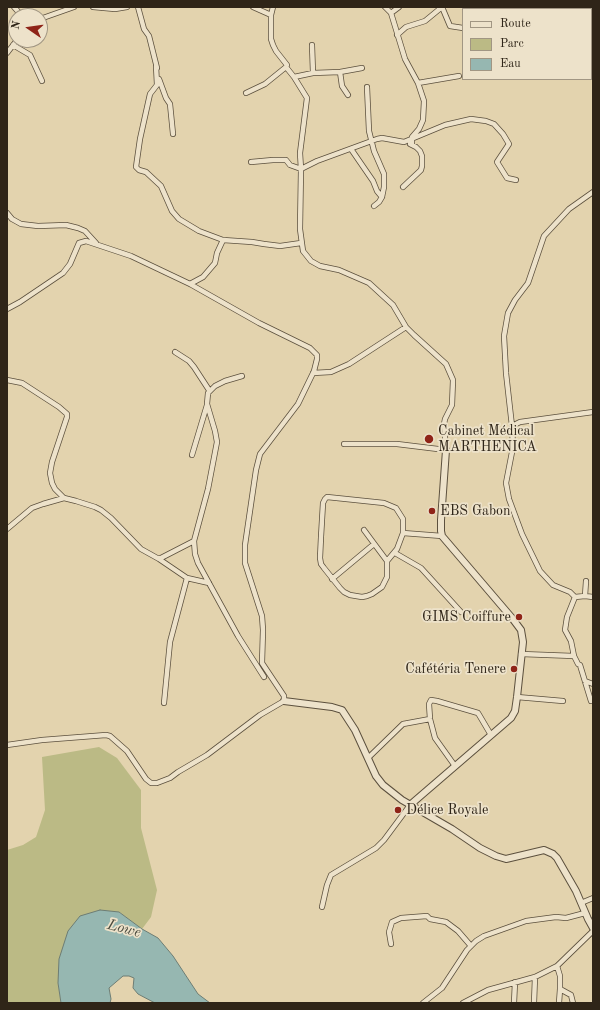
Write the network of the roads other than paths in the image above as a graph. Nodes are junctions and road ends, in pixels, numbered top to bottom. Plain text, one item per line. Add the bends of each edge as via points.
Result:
1 (74, 7) edge
2 (93, 7) edge
3 (127, 7) edge
4 (138, 7) edge
5 (252, 7) edge
6 (273, 7) edge
7 (385, 7) edge
8 (399, 7) edge
9 (442, 7) edge
10 (66, 8) edge
11 (391, 13) junction
12 (271, 15) junction
13 (48, 16) edge
14 (462, 28) edge
15 (397, 35) junction
16 (312, 44) dead end
17 (18, 48) edge
18 (156, 66) junction
19 (286, 67) junction
20 (362, 68) dead end
21 (313, 72) junction
22 (340, 72) junction
23 (459, 76) dead end
24 (294, 77) junction
25 (42, 81) dead end
26 (418, 83) junction
27 (367, 87) dead end
28 (246, 93) dead end
29 (348, 95) dead end
30 (173, 134) dead end
31 (372, 140) junction
32 (412, 140) junction
33 (404, 142) junction
34 (412, 145) junction
35 (351, 150) junction
36 (250, 162) dead end
37 (301, 169) junction
38 (516, 180) dead end
39 (403, 187) dead end
40 (593, 192) edge
41 (382, 197) junction
42 (374, 206) dead end
43 (7, 213) edge
44 (223, 240) junction
45 (301, 243) junction
46 (98, 244) junction
47 (190, 284) junction
48 (7, 309) edge
49 (406, 327) junction
50 (175, 352) dead end
51 (313, 373) junction
52 (242, 376) dead end
53 (7, 380) edge
54 (209, 390) junction
55 (207, 404) junction
56 (593, 412) edge
57 (512, 426) junction
58 (344, 444) dead end
59 (446, 450) junction
60 (192, 455) dead end
61 (64, 498) junction
62 (7, 529) edge
63 (364, 530) dead end
64 (403, 533) junction
65 (442, 536) junction
66 (194, 541) junction
67 (374, 544) junction
68 (395, 553) junction
69 (158, 558) junction
70 (387, 561) junction
71 (187, 578) junction
72 (332, 579) junction
73 (586, 581) dead end
74 (209, 583) junction
75 (585, 596) junction
76 (575, 597) junction
77 (593, 597) edge
78 (461, 612) dead end
79 (521, 654) junction
80 (574, 656) junction
81 (264, 677) dead end
82 (585, 682) junction
83 (593, 684) edge
84 (517, 697) junction
85 (284, 701) junction
86 (563, 701) dead end
87 (591, 701) dead end
88 (164, 703) dead end
89 (430, 719) junction
90 (491, 735) junction
91 (7, 745) edge
92 (368, 758) junction
93 (455, 766) junction
94 (410, 805) junction
95 (593, 898) edge
96 (581, 903) junction
97 (322, 907) dead end
98 (585, 913) junction
99 (593, 930) edge
100 (391, 944) dead end
101 (471, 946) junction
102 (556, 966) junction
103 (535, 977) junction
104 (515, 982) junction
105 (560, 989) junction
106 (423, 1003) edge
107 (463, 1003) edge
108 (514, 1003) edge
109 (534, 1003) edge
110 (559, 1003) edge
111 (573, 1003) edge

1 - 10 street
2 - 3 street
4 - 18 street via 144,29 149,36
5 - 12 street
6 - 12 street
7 - 11 street
8 - 11 street
9 - 14 street via 450,26
9 - 15 street via 425,21 406,27
10 - 13 street
11 - 15 street
12 - 19 street via 271,39
15 - 26 street via 405,59
16 - 21 street
17 - 25 street via 30,55
18 - 30 street via 160,84 170,104
18 - 44 street via 157,85 150,94 136,167 162,186 172,211 179,219 199,231
19 - 24 street
19 - 28 street via 265,84
20 - 22 street
21 - 22 street
21 - 24 street
22 - 29 street via 342,86
23 - 26 street
24 - 37 street via 307,98 300,153
26 - 32 street via 424,101 423,120
27 - 31 street via 369,131
31 - 33 street via 382,138
31 - 35 street
31 - 41 street via 384,174
32 - 33 street
32 - 34 street
32 - 38 street via 464,120 494,124 508,144 496,162 507,178
33 - 34 street
34 - 39 street via 421,154 422,166
35 - 37 street
35 - 41 street
36 - 37 street via 286,160 290,165
37 - 45 street
40 - 57 street via 569,209 544,236 528,283 508,313 504,330 505,362
41 - 42 street
43 - 46 street via 21,224 66,225 78,228
44 - 45 street via 280,246
44 - 47 street via 215,263 203,277
45 - 49 street via 303,251 311,261 369,283 393,305
46 - 47 street via 131,256
46 - 48 street via 86,241 79,243 63,273
47 - 51 street via 310,348 317,359
49 - 51 street via 349,364 331,372
49 - 59 street via 446,364 453,380 452,405 444,424
50 - 54 street via 189,361
51 - 85 street via 298,404 260,454 245,545 245,563 262,616 262,663 284,696
52 - 54 street via 225,381
53 - 61 street via 22,383 67,414 50,473 55,489
54 - 55 street
55 - 60 street
55 - 66 street via 217,442
56 - 57 street via 520,422
57 - 76 street via 512,454 506,483 517,521 540,571 553,585
58 - 59 street via 401,445
59 - 65 street
61 - 62 street via 32,508
61 - 69 street via 101,510 141,549
63 - 67 street
64 - 65 street
64 - 68 street
64 - 72 street via 403,519 393,505 326,498 323,503 320,558 321,564
65 - 79 street via 518,625 522,636
66 - 69 street
66 - 74 street via 196,559
67 - 70 street
67 - 72 street
68 - 70 street
68 - 78 street via 421,568
69 - 71 street
70 - 72 street via 385,583 367,596 344,592
71 - 74 street
71 - 88 street via 170,642
73 - 75 street
74 - 81 street
75 - 76 street
75 - 77 street
76 - 80 street via 565,630 571,641
79 - 80 street
79 - 84 street
80 - 82 street via 580,665
82 - 83 street
82 - 87 street
84 - 86 street
84 - 90 street via 514,715
85 - 91 street via 167,780 156,783 146,779 127,751 110,736
85 - 92 street via 342,710 352,724
89 - 90 street via 430,702 437,700 478,713
89 - 92 street via 403,724
89 - 93 street via 435,738
90 - 93 street
92 - 94 street via 382,785
93 - 94 street
94 - 96 street via 496,856 511,858 544,850 550,852 557,858
94 - 97 street via 376,848 331,875
95 - 96 street
96 - 98 street
98 - 99 street
98 - 101 street via 566,918 556,916 511,926 484,936
99 - 102 street
100 - 101 street via 389,932 392,922 401,918 427,916 446,922
101 - 106 street via 442,988
102 - 103 street
102 - 105 street via 560,976
103 - 104 street
103 - 109 street
104 - 107 street via 488,990
104 - 108 street
105 - 110 street
105 - 111 street via 571,995

